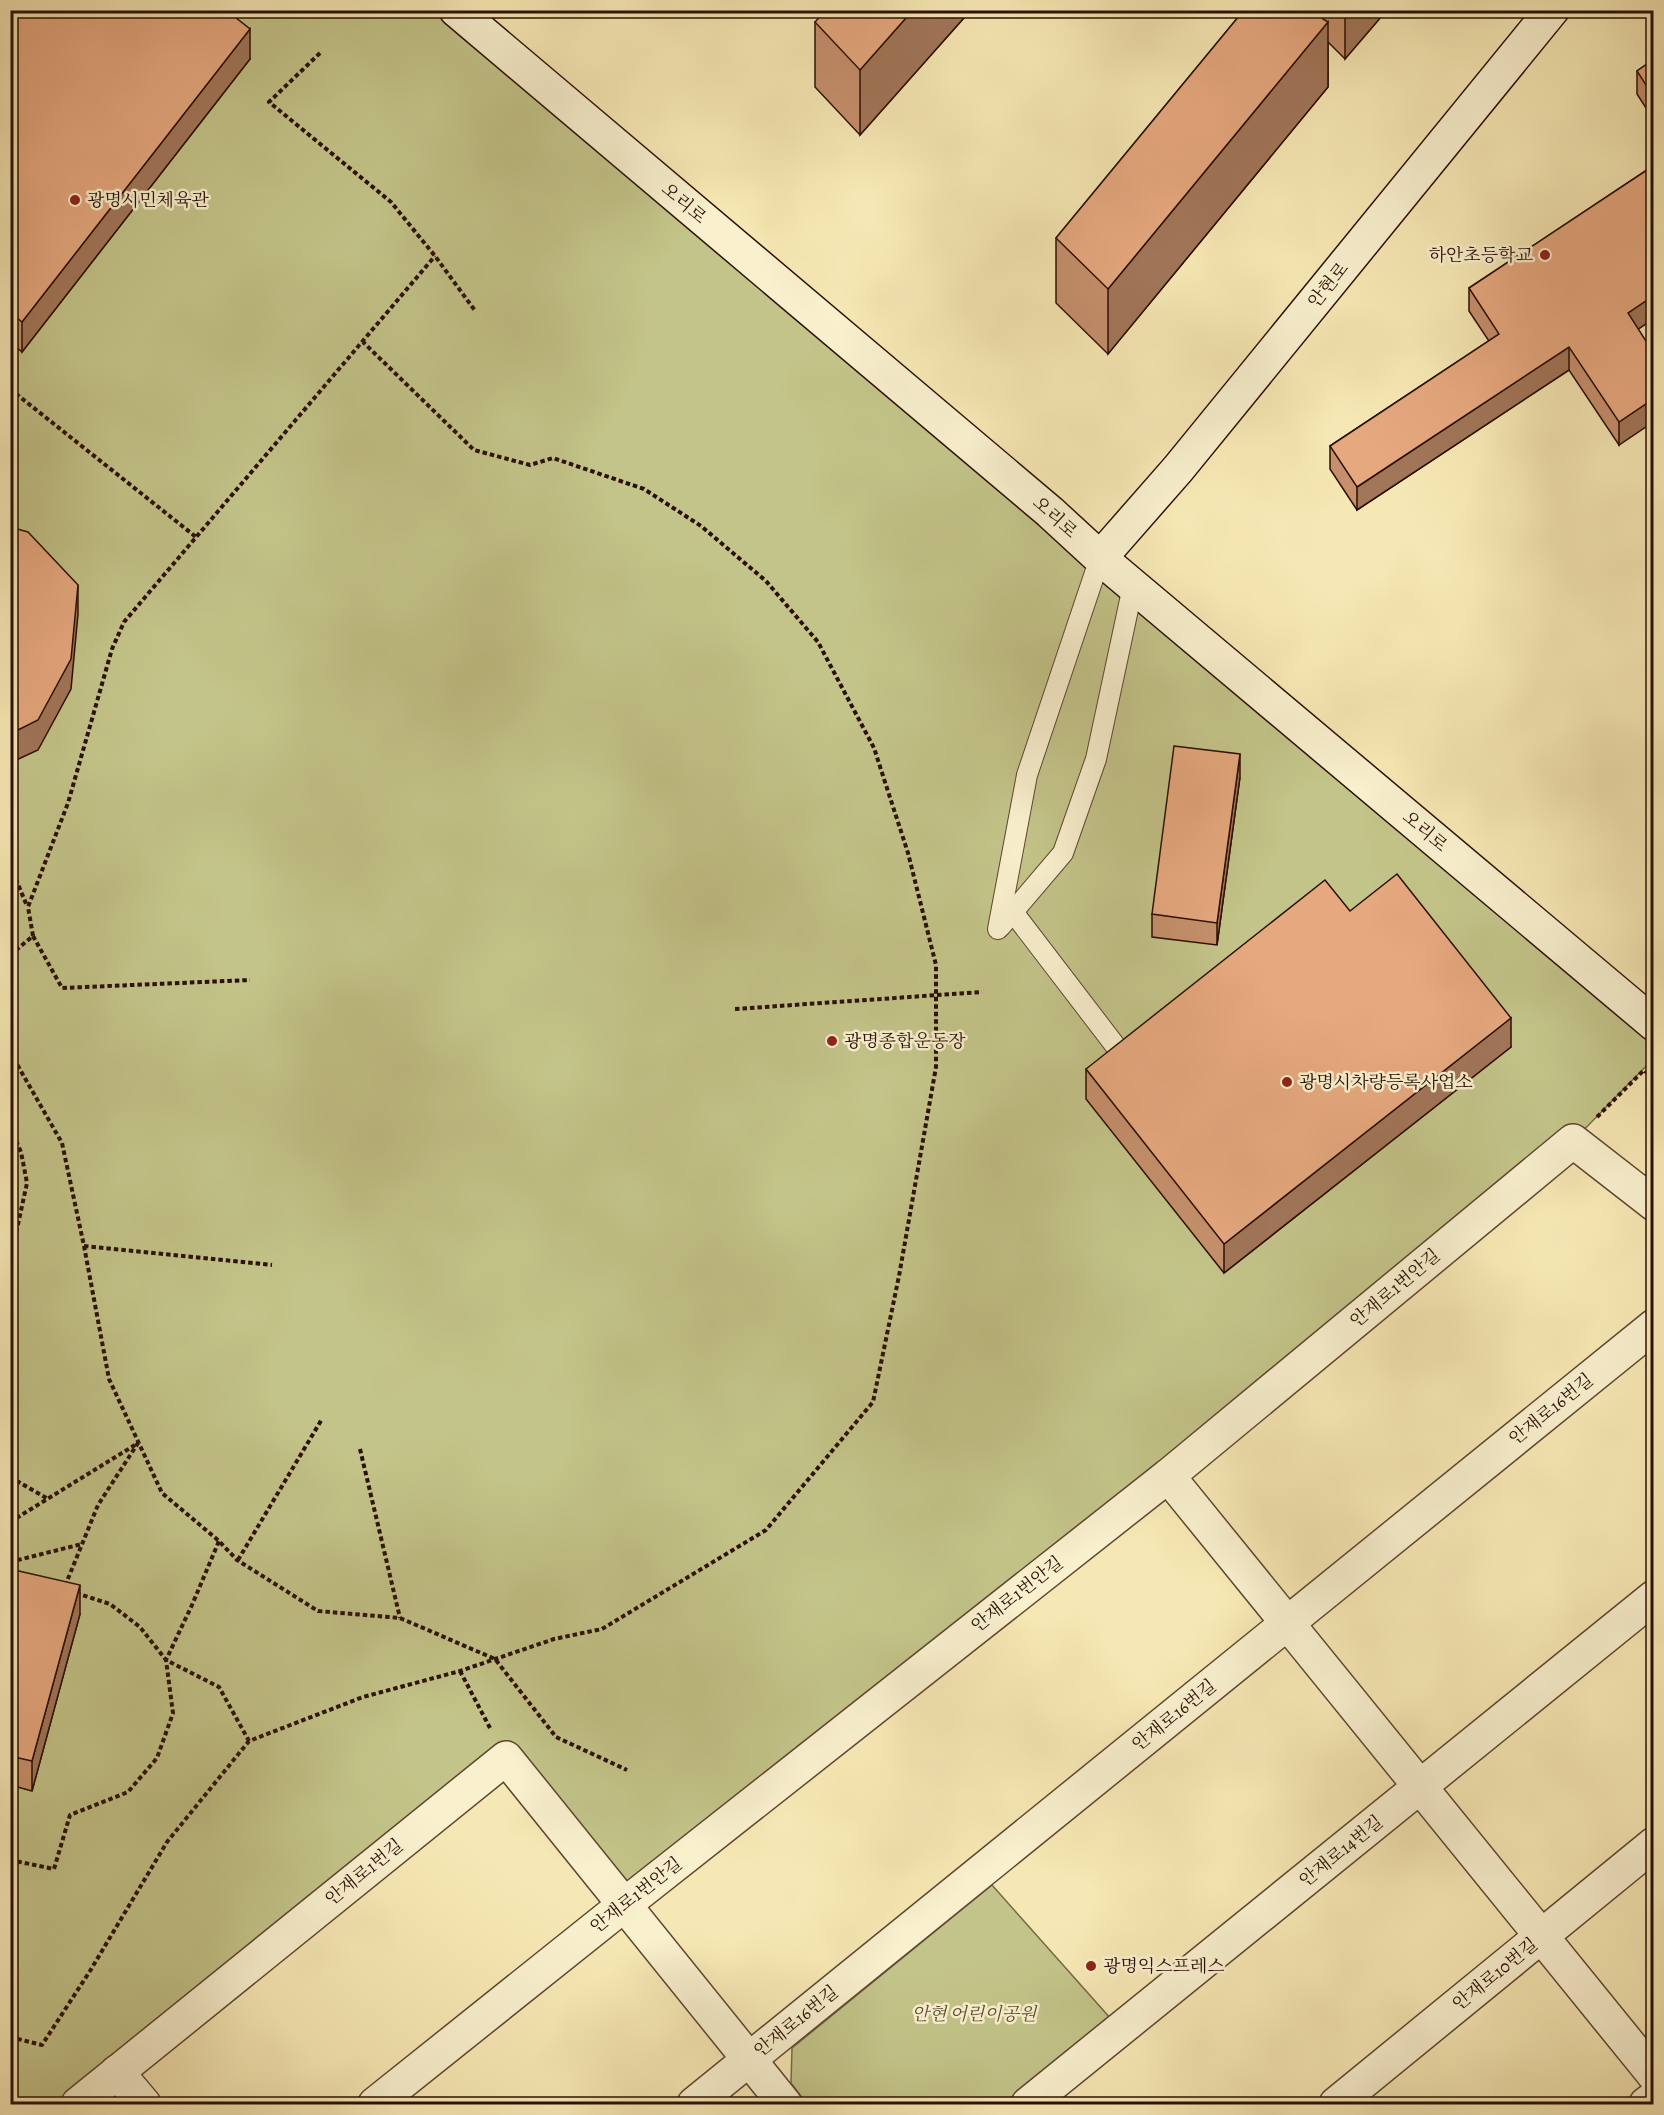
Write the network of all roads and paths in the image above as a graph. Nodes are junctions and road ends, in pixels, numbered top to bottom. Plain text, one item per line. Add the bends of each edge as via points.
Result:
1 (456, 10) edge
2 (1552, 10) edge
3 (320, 53) dead end
4 (435, 256) junction
5 (476, 312) dead end
6 (363, 342) junction
7 (10, 389) edge
8 (196, 537) junction
9 (1100, 558) junction
10 (1133, 586) junction
11 (10, 865) edge
12 (28, 907) junction
13 (1013, 912) junction
14 (33, 936) junction
15 (10, 956) edge
16 (250, 980) dead end
17 (982, 992) dead end
18 (735, 1009) dead end
19 (1653, 1024) edge
20 (10, 1052) edge
21 (1130, 1065) edge
22 (1653, 1079) edge
23 (10, 1127) edge
24 (1573, 1141) junction
25 (1653, 1204) edge
26 (84, 1246) junction
27 (10, 1261) edge
28 (272, 1265) dead end
29 (1653, 1326) edge
30 (322, 1419) dead end
31 (138, 1443) junction
32 (360, 1449) dead end
33 (1168, 1476) junction
34 (10, 1477) edge
35 (48, 1499) junction
36 (10, 1522) edge
37 (219, 1541) junction
38 (82, 1544) junction
39 (237, 1560) junction
40 (10, 1562) edge
41 (64, 1589) edge
42 (75, 1593) edge
43 (1653, 1597) edge
44 (400, 1618) junction
45 (1287, 1623) junction
46 (495, 1659) junction
47 (166, 1660) junction
48 (460, 1671) junction
49 (249, 1741) junction
50 (506, 1758) junction
51 (627, 1770) dead end
52 (1420, 1786) junction
53 (1653, 1844) edge
54 (10, 1860) edge
55 (624, 1905) junction
56 (1541, 1936) junction
57 (10, 2037) edge
58 (749, 2060) junction
59 (117, 2072) junction
60 (1653, 2075) edge
61 (1653, 2098) edge
62 (78, 2104) edge
63 (144, 2104) edge
64 (375, 2104) edge
65 (694, 2104) edge
66 (785, 2104) edge
67 (1028, 2104) edge
68 (1336, 2104) edge
69 (1646, 2104) edge

1 - 9 street, 오리로
2 - 9 street, 안현로 via 1178,469
3 - 4 path via 269,102 390,202
4 - 5 path
4 - 6 path
6 - 8 path
6 - 46 path via 474,450 530,465 553,458 644,489 700,526 766,581 818,642 874,748 908,853 936,965 936,1066 873,1402 766,1530 602,1629
7 - 8 path
8 - 12 path via 124,622 112,649 68,802
9 - 10 street, 오리로
9 - 13 lane via 1027,775 998,929
10 - 13 lane via 1096,759 1064,853
10 - 19 street, 오리로
11 - 12 path
12 - 14 path
13 - 21 lane
14 - 15 path
14 - 16 path via 62,988
17 - 18 path
20 - 26 path via 62,1143
22 - 24 path via 1644,1070
23 - 27 path via 21,1152 27,1183
24 - 25 street
24 - 33 street, 안재로1번안길
26 - 28 path
26 - 31 path via 109,1379
29 - 45 street, 안재로16번길
30 - 39 path
31 - 35 path
31 - 37 path via 162,1493
31 - 38 path via 98,1505
32 - 44 path
33 - 45 street
33 - 55 street, 안재로1번안길
34 - 35 path
35 - 36 path
37 - 39 path
37 - 47 path
38 - 40 path
38 - 41 path
39 - 44 path via 318,1611
42 - 47 path via 110,1604 140,1627
43 - 52 street, 안재로14번길
44 - 46 path
45 - 52 street
45 - 58 street, 안재로16번길
46 - 48 path
46 - 51 path via 556,1737
47 - 49 path via 219,1687
47 - 54 path via 173,1713 157,1758 128,1792 70,1815 54,1869
48 - 49 path via 363,1697
48 - 50 path
49 - 57 path via 167,1842 42,2045
50 - 55 street
50 - 59 street, 안재로1번길
52 - 56 street
52 - 67 street, 안재로14번길
53 - 56 street, 안재로10번길
55 - 58 street
55 - 64 street, 안재로1번안길
56 - 60 street
56 - 68 street, 안재로10번길
58 - 65 street, 안재로16번길
58 - 66 street
59 - 62 street, 안재로1번길
59 - 63 street
61 - 69 street

